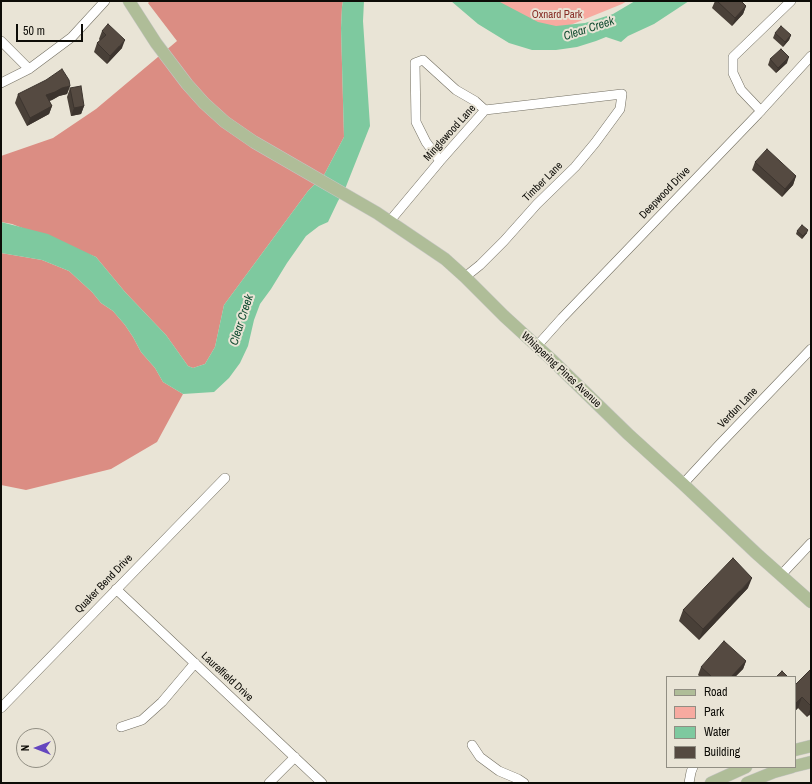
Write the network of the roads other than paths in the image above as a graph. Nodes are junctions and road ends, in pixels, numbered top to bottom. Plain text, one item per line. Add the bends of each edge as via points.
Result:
1 (105, 1) edge
2 (129, 1) edge
3 (791, 1) edge
4 (1, 41) edge
5 (811, 56) edge
6 (29, 69) junction
7 (1, 83) edge
8 (622, 94) joint
9 (485, 110) junction
10 (761, 110) junction
11 (440, 161) junction
12 (389, 222) junction
13 (465, 277) junction
14 (536, 347) junction
15 (811, 349) edge
16 (225, 478) dead end
17 (683, 484) junction
18 (811, 543) edge
19 (781, 575) junction
20 (116, 589) junction
21 (811, 602) edge
22 (195, 663) junction
23 (1, 708) edge
24 (121, 727) dead end
25 (472, 745) dead end
26 (811, 746) edge
27 (796, 750) edge
28 (295, 757) junction
29 (811, 762) edge
30 (796, 766) edge
31 (692, 768) edge
32 (744, 768) edge
33 (790, 768) edge
34 (269, 783) edge
35 (322, 783) edge
36 (524, 783) edge
37 (689, 783) edge
38 (711, 783) edge
39 (746, 783) edge

1 - 6 street via 72,37
2 - 12 main road, Whispering Pines Avenue via 187,84 225,122
3 - 10 street via 733,57 733,74 741,90
4 - 6 street
5 - 10 street, Deepwood Drive
6 - 7 street
8 - 9 street, Minglewood Lane
8 - 13 street, Timber Lane via 620,109 575,167 480,265
9 - 11 street, Minglewood Lane
9 - 11 street via 456,90 423,60 415,63 416,122
10 - 14 street, Deepwood Drive
11 - 12 street, Minglewood Lane
12 - 13 main road, Whispering Pines Avenue via 445,259
13 - 14 main road, Whispering Pines Avenue
14 - 17 main road, Whispering Pines Avenue
15 - 17 street, Verdun Lane
16 - 20 street, Quaker Bend Drive
17 - 19 main road, Whispering Pines Avenue
18 - 19 street
19 - 21 main road, Whispering Pines Avenue
20 - 22 street, Laurelfield Drive
20 - 23 street, Quaker Bend Drive
22 - 24 street via 162,702 142,720
22 - 28 street, Laurelfield Drive
25 - 36 street via 480,757 499,771
26 - 27 main road
28 - 34 street
28 - 35 street, Laurelfield Drive
29 - 30 main road
31 - 37 street
32 - 38 main road
33 - 39 main road

